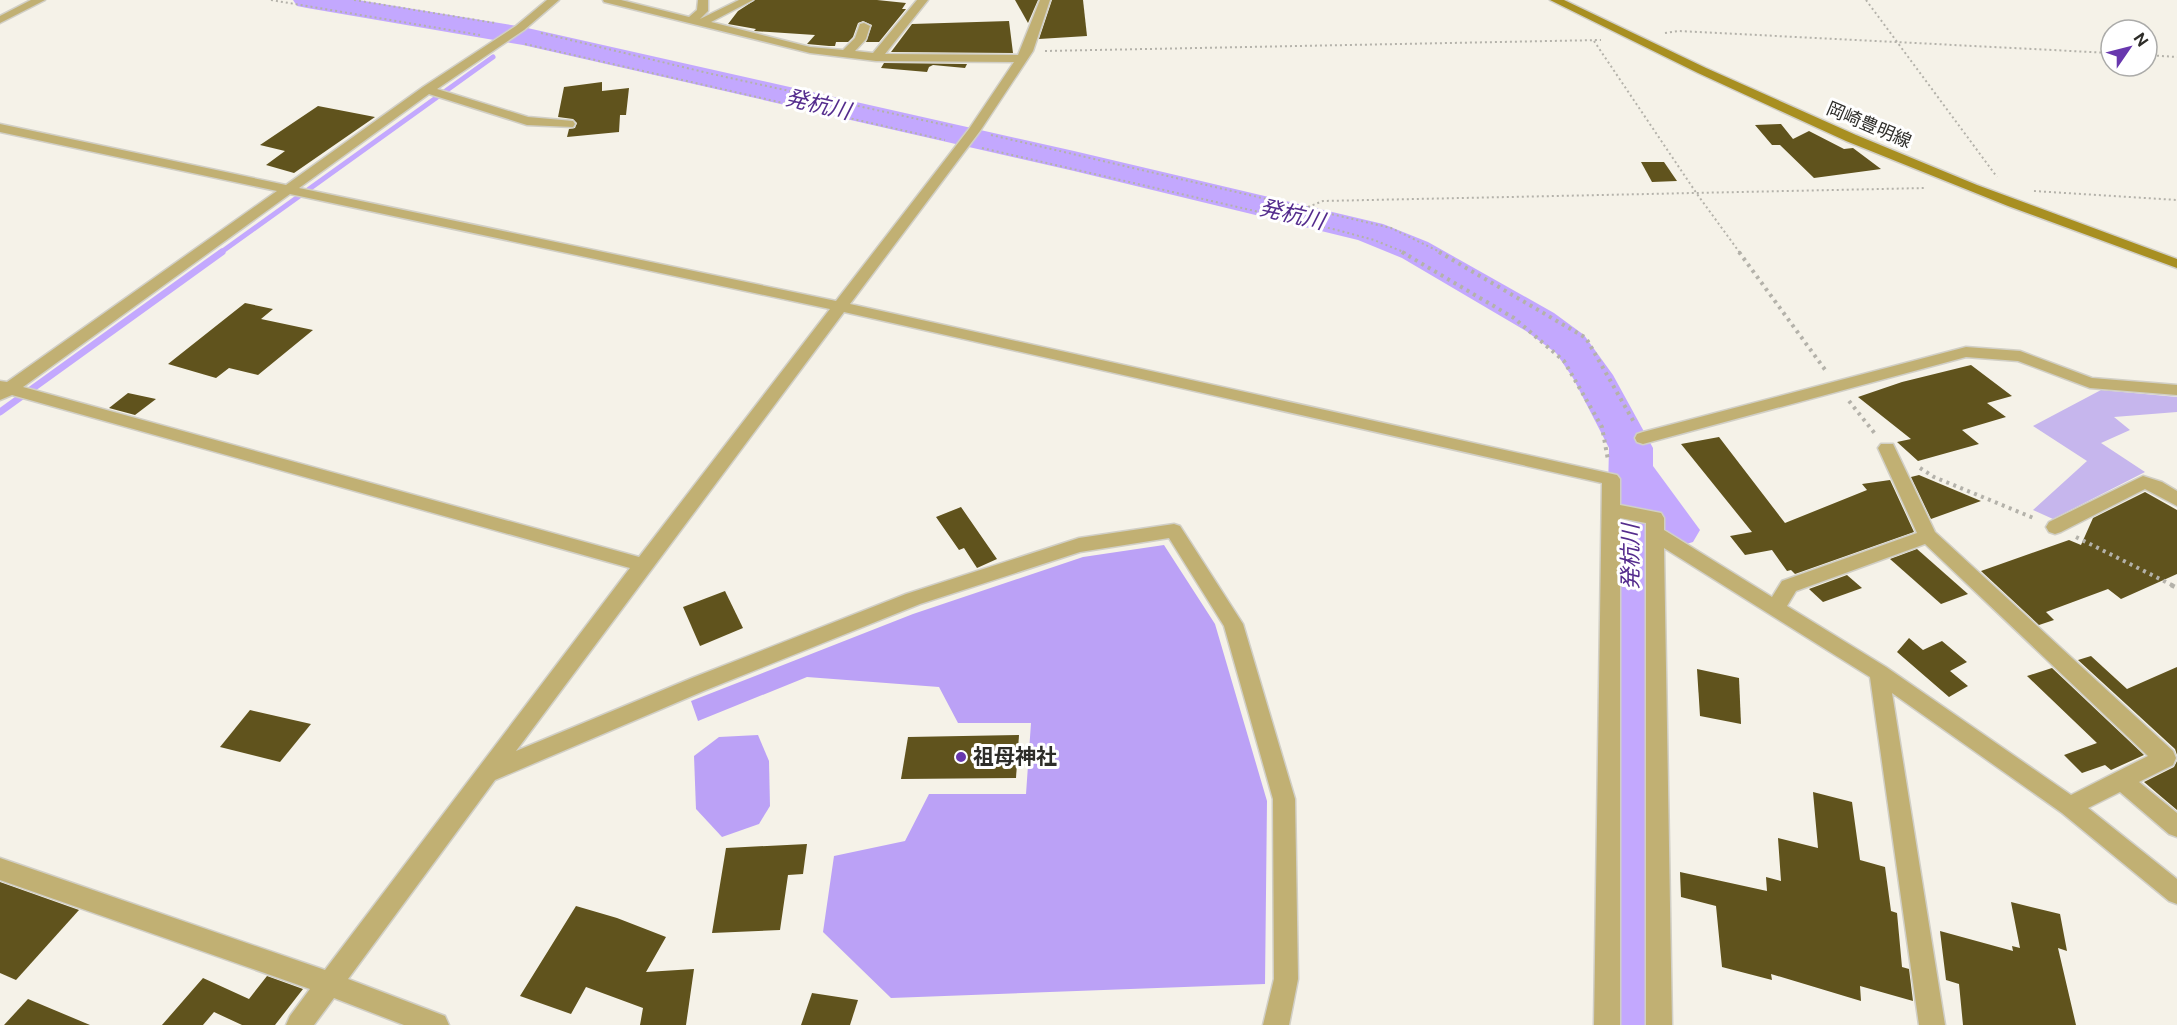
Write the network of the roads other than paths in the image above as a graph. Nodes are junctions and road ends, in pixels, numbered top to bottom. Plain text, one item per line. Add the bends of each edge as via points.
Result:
1 (40, 0) edge
2 (554, 0) edge
3 (608, 0) edge
4 (703, 0) edge
5 (748, 0) edge
6 (923, 0) edge
7 (1045, 0) edge
8 (1555, 0) edge
9 (642, 4) edge
10 (0, 20) edge
11 (695, 22) junction
12 (864, 26) dead end
13 (846, 54) junction
14 (1024, 55) junction
15 (876, 57) junction
16 (439, 93) junction
17 (527, 121) junction
18 (569, 124) dead end
19 (0, 128) edge
20 (555, 133) dead end
21 (291, 191) junction
22 (2177, 264) edge
23 (841, 307) junction
24 (6, 390) edge
25 (2177, 390) edge
26 (1643, 438) road end
27 (1887, 448) road end
28 (2177, 500) edge
29 (1610, 510) junction
30 (1655, 525) junction
31 (2055, 527) road end
32 (1928, 536) junction
33 (643, 565) junction
34 (1776, 607) junction
35 (1879, 673) junction
36 (488, 773) junction
37 (2123, 781) junction
38 (2070, 806) junction
39 (2177, 827) edge
40 (0, 869) edge
41 (2177, 893) edge
42 (330, 984) junction
43 (299, 1025) edge
44 (436, 1025) edge
45 (1276, 1025) edge
46 (1607, 1025) edge
47 (1659, 1025) edge
48 (1932, 1025) edge

1 - 10 street
2 - 16 street
3 - 9 street
4 - 11 street
5 - 11 street
6 - 15 street
7 - 14 street
8 - 22 main road, 岡崎豊明線 via 1811,121
9 - 11 street
11 - 13 street via 810,50
12 - 13 street via 860,39
13 - 15 street
14 - 15 street
14 - 23 street via 974,131
16 - 17 street
16 - 21 street
17 - 18 street
17 - 20 street via 538,130
19 - 21 street
21 - 23 street
21 - 24 street
23 - 29 street via 1611,479
23 - 33 street
24 - 33 street
25 - 26 street via 2090,383 2020,356 1966,352
27 - 32 street
28 - 31 street via 2143,482
29 - 30 street
29 - 46 street
30 - 34 street
30 - 47 street
32 - 34 street via 1789,586
32 - 37 street via 2165,758
33 - 36 street
34 - 35 street
35 - 38 street
35 - 48 street
36 - 42 street
36 - 45 street via 913,599 1079,545 1174,531 1233,624 1284,799 1286,979
37 - 38 street
37 - 39 street
38 - 41 street
40 - 42 street
42 - 43 street
42 - 44 street

